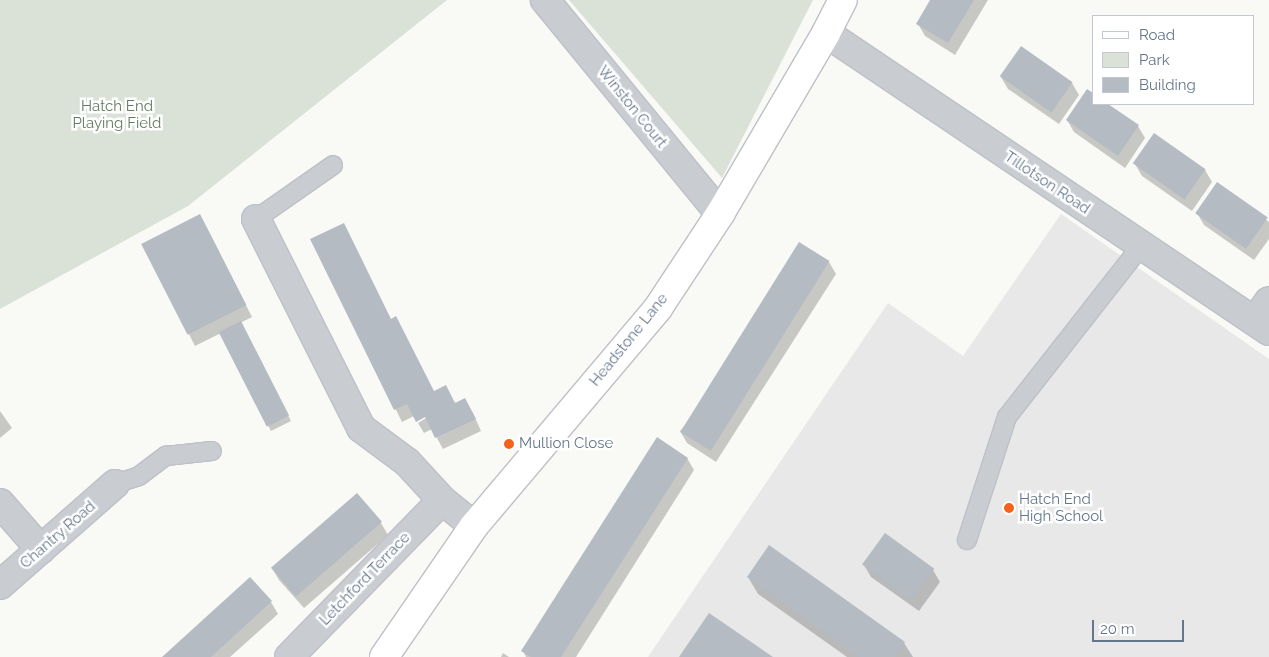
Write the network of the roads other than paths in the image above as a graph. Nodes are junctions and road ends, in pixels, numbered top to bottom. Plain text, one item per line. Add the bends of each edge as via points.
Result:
1 (544, 0) edge
2 (843, 0) edge
3 (826, 33) junction
4 (333, 165) dead end
5 (720, 214) junction
6 (256, 219) joint
7 (1141, 246) junction
8 (1264, 318) edge
9 (212, 451) dead end
10 (115, 484) joint
11 (442, 500) junction
12 (0, 503) edge
13 (474, 526) junction
14 (967, 540) dead end
15 (41, 550) junction
16 (0, 585) edge
17 (289, 657) edge
18 (384, 657) edge

1 - 5 street, Winston Court
2 - 3 street, Headstone Lane
3 - 5 street, Headstone Lane
3 - 7 street, Tillotson Road
4 - 6 lane
5 - 13 street, Headstone Lane via 658,308
6 - 11 street via 360,428 408,462
7 - 8 street, Tillotson Road
7 - 14 lane via 1007,417
9 - 10 lane via 166,456 139,476
10 - 15 street, Chantry Road
11 - 13 street
11 - 17 street, Letchford Terrace
12 - 15 street
13 - 18 street, Headstone Lane
15 - 16 street, Chantry Road

